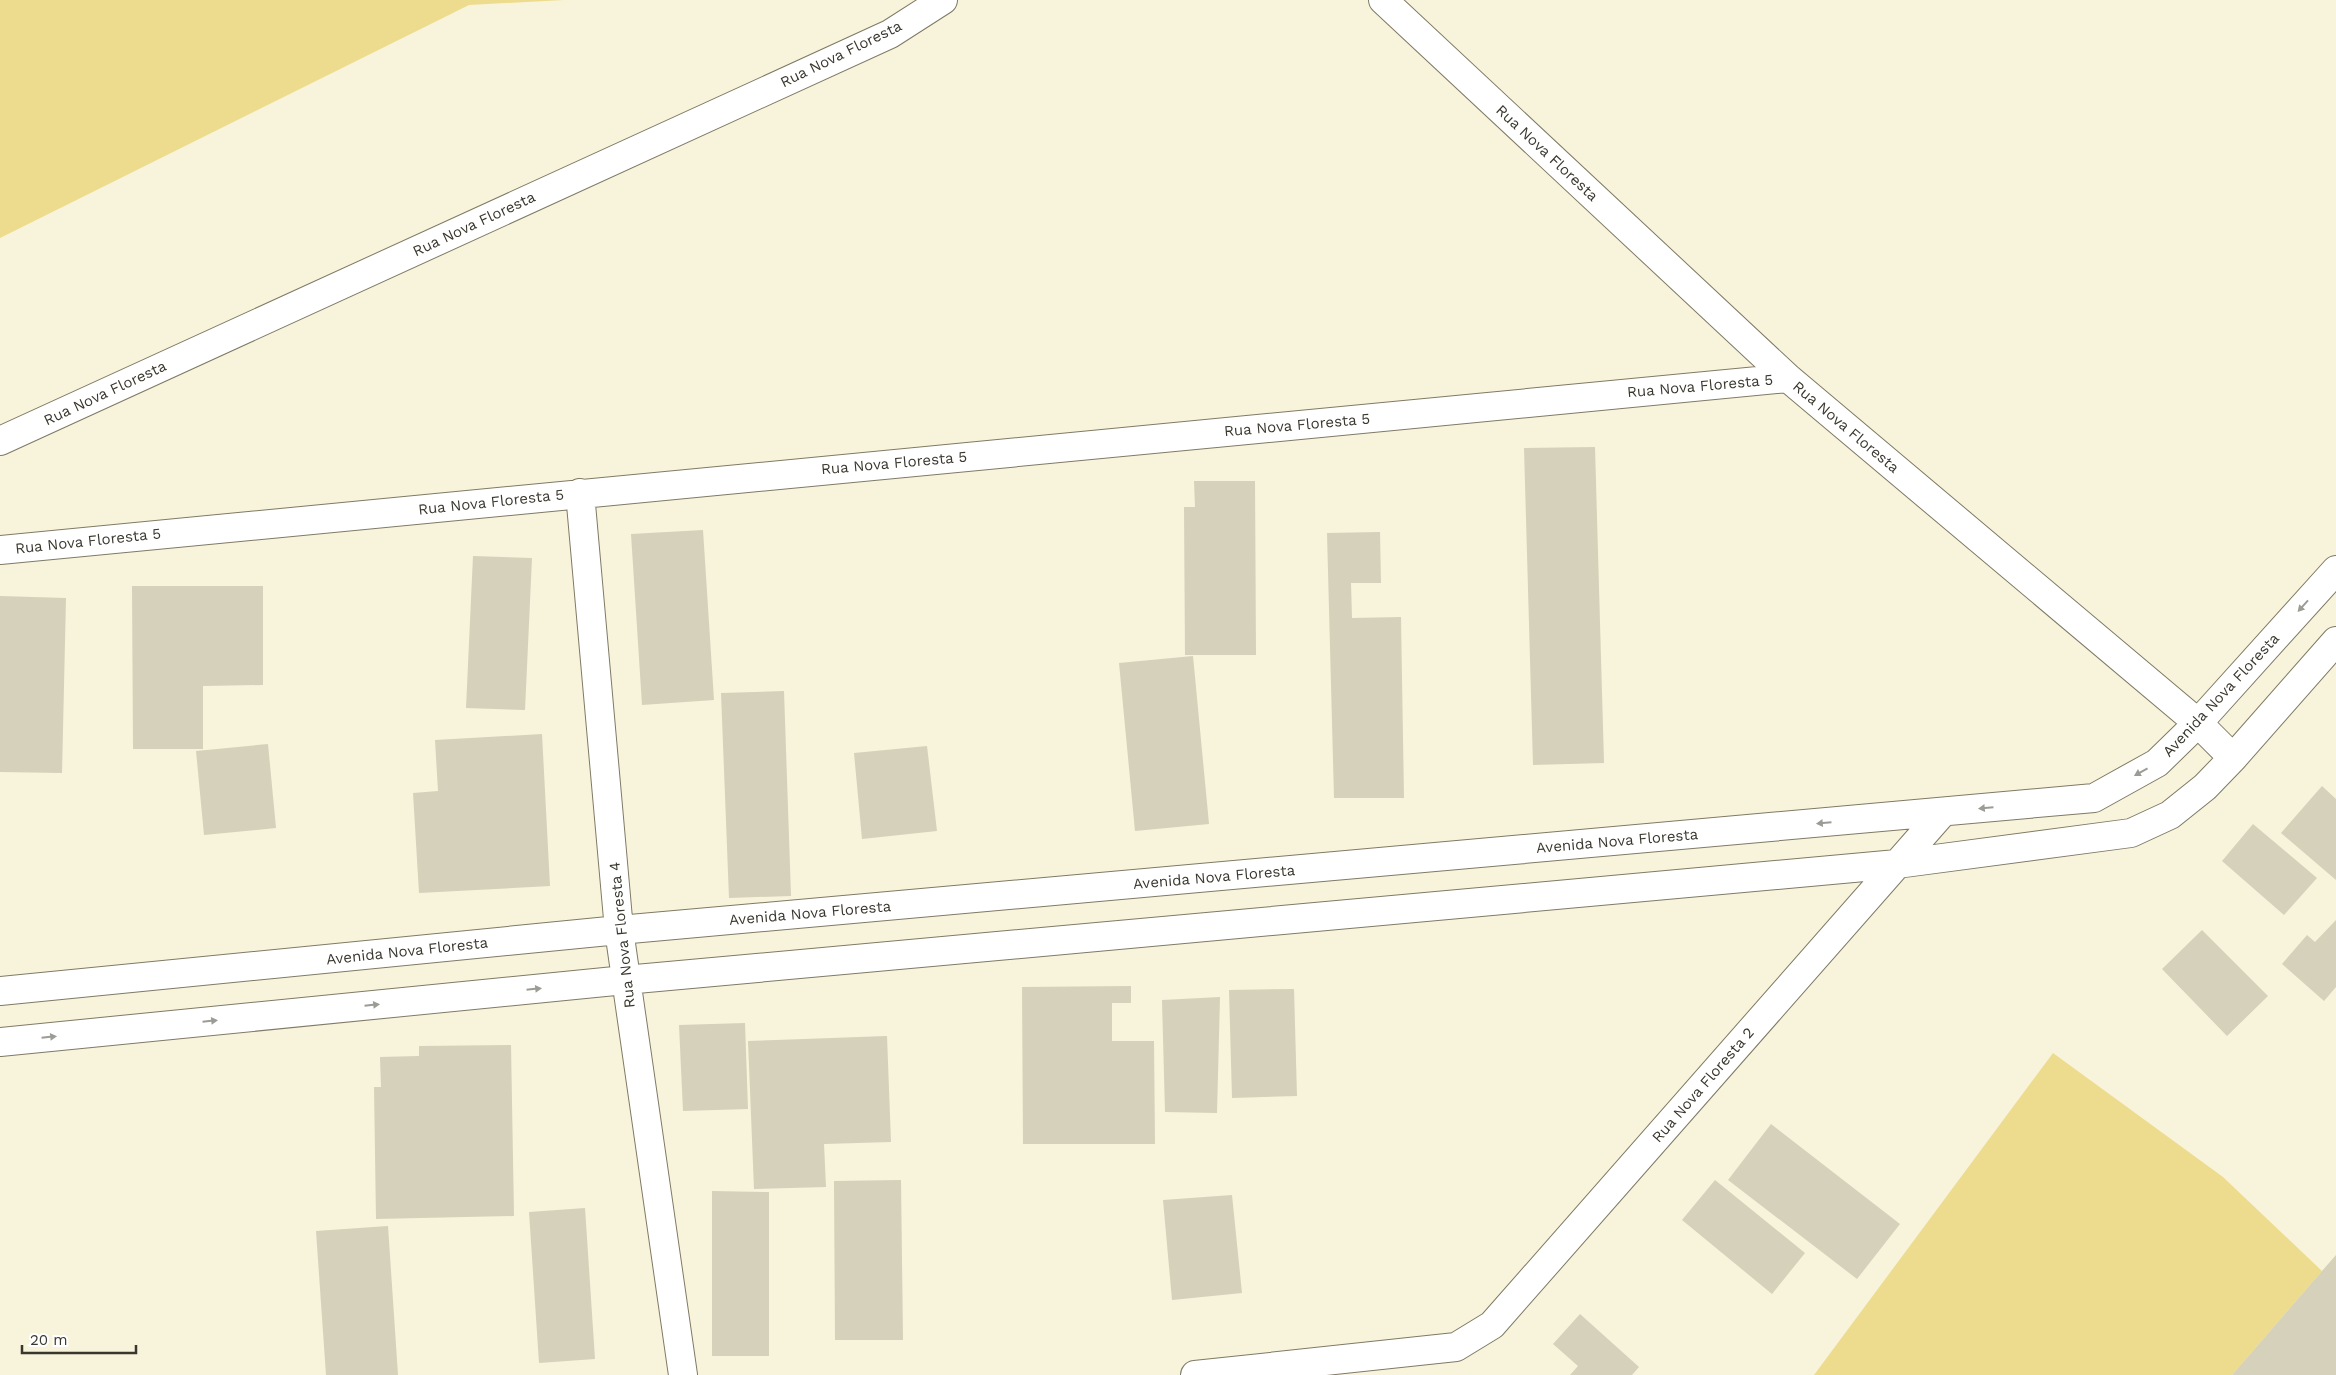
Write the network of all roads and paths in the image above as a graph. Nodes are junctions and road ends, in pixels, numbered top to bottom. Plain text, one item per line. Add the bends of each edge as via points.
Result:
1 (943, 0) edge
2 (1382, 0) edge
3 (1788, 378) junction
4 (0, 441) edge
5 (580, 493) junction
6 (0, 550) edge
7 (2336, 570) edge
8 (2336, 640) edge
9 (2198, 723) junction
10 (2233, 758) junction
11 (1943, 812) junction
12 (1897, 864) junction
13 (620, 930) junction
14 (625, 980) junction
15 (0, 991) edge
16 (0, 1042) edge
17 (683, 1375) edge
18 (1195, 1375) edge

1 - 4 street, Rua Nova Floresta via 890,34
2 - 3 street, Rua Nova Floresta
3 - 5 street, Rua Nova Floresta 5
3 - 9 street, Rua Nova Floresta
5 - 6 street, Rua Nova Floresta 5
5 - 13 street, Rua Nova Floresta 4
7 -> 9 street, Avenida Nova Floresta
8 - 10 street
9 - 10 street, Rua Nova Floresta
9 -> 11 street, Avenida Nova Floresta via 2157,763 2094,798
10 - 12 street via 2206,787 2170,815 2131,833
11 - 12 street, Rua Nova Floresta 2
11 -> 13 street, Avenida Nova Floresta
12 - 14 street
12 - 18 street, Rua Nova Floresta 2 via 1492,1325 1456,1347
13 - 14 street, Rua Nova Floresta 4
13 - 15 street, Avenida Nova Floresta
16 -> 14 street
14 - 17 street, Rua Nova Floresta 4

